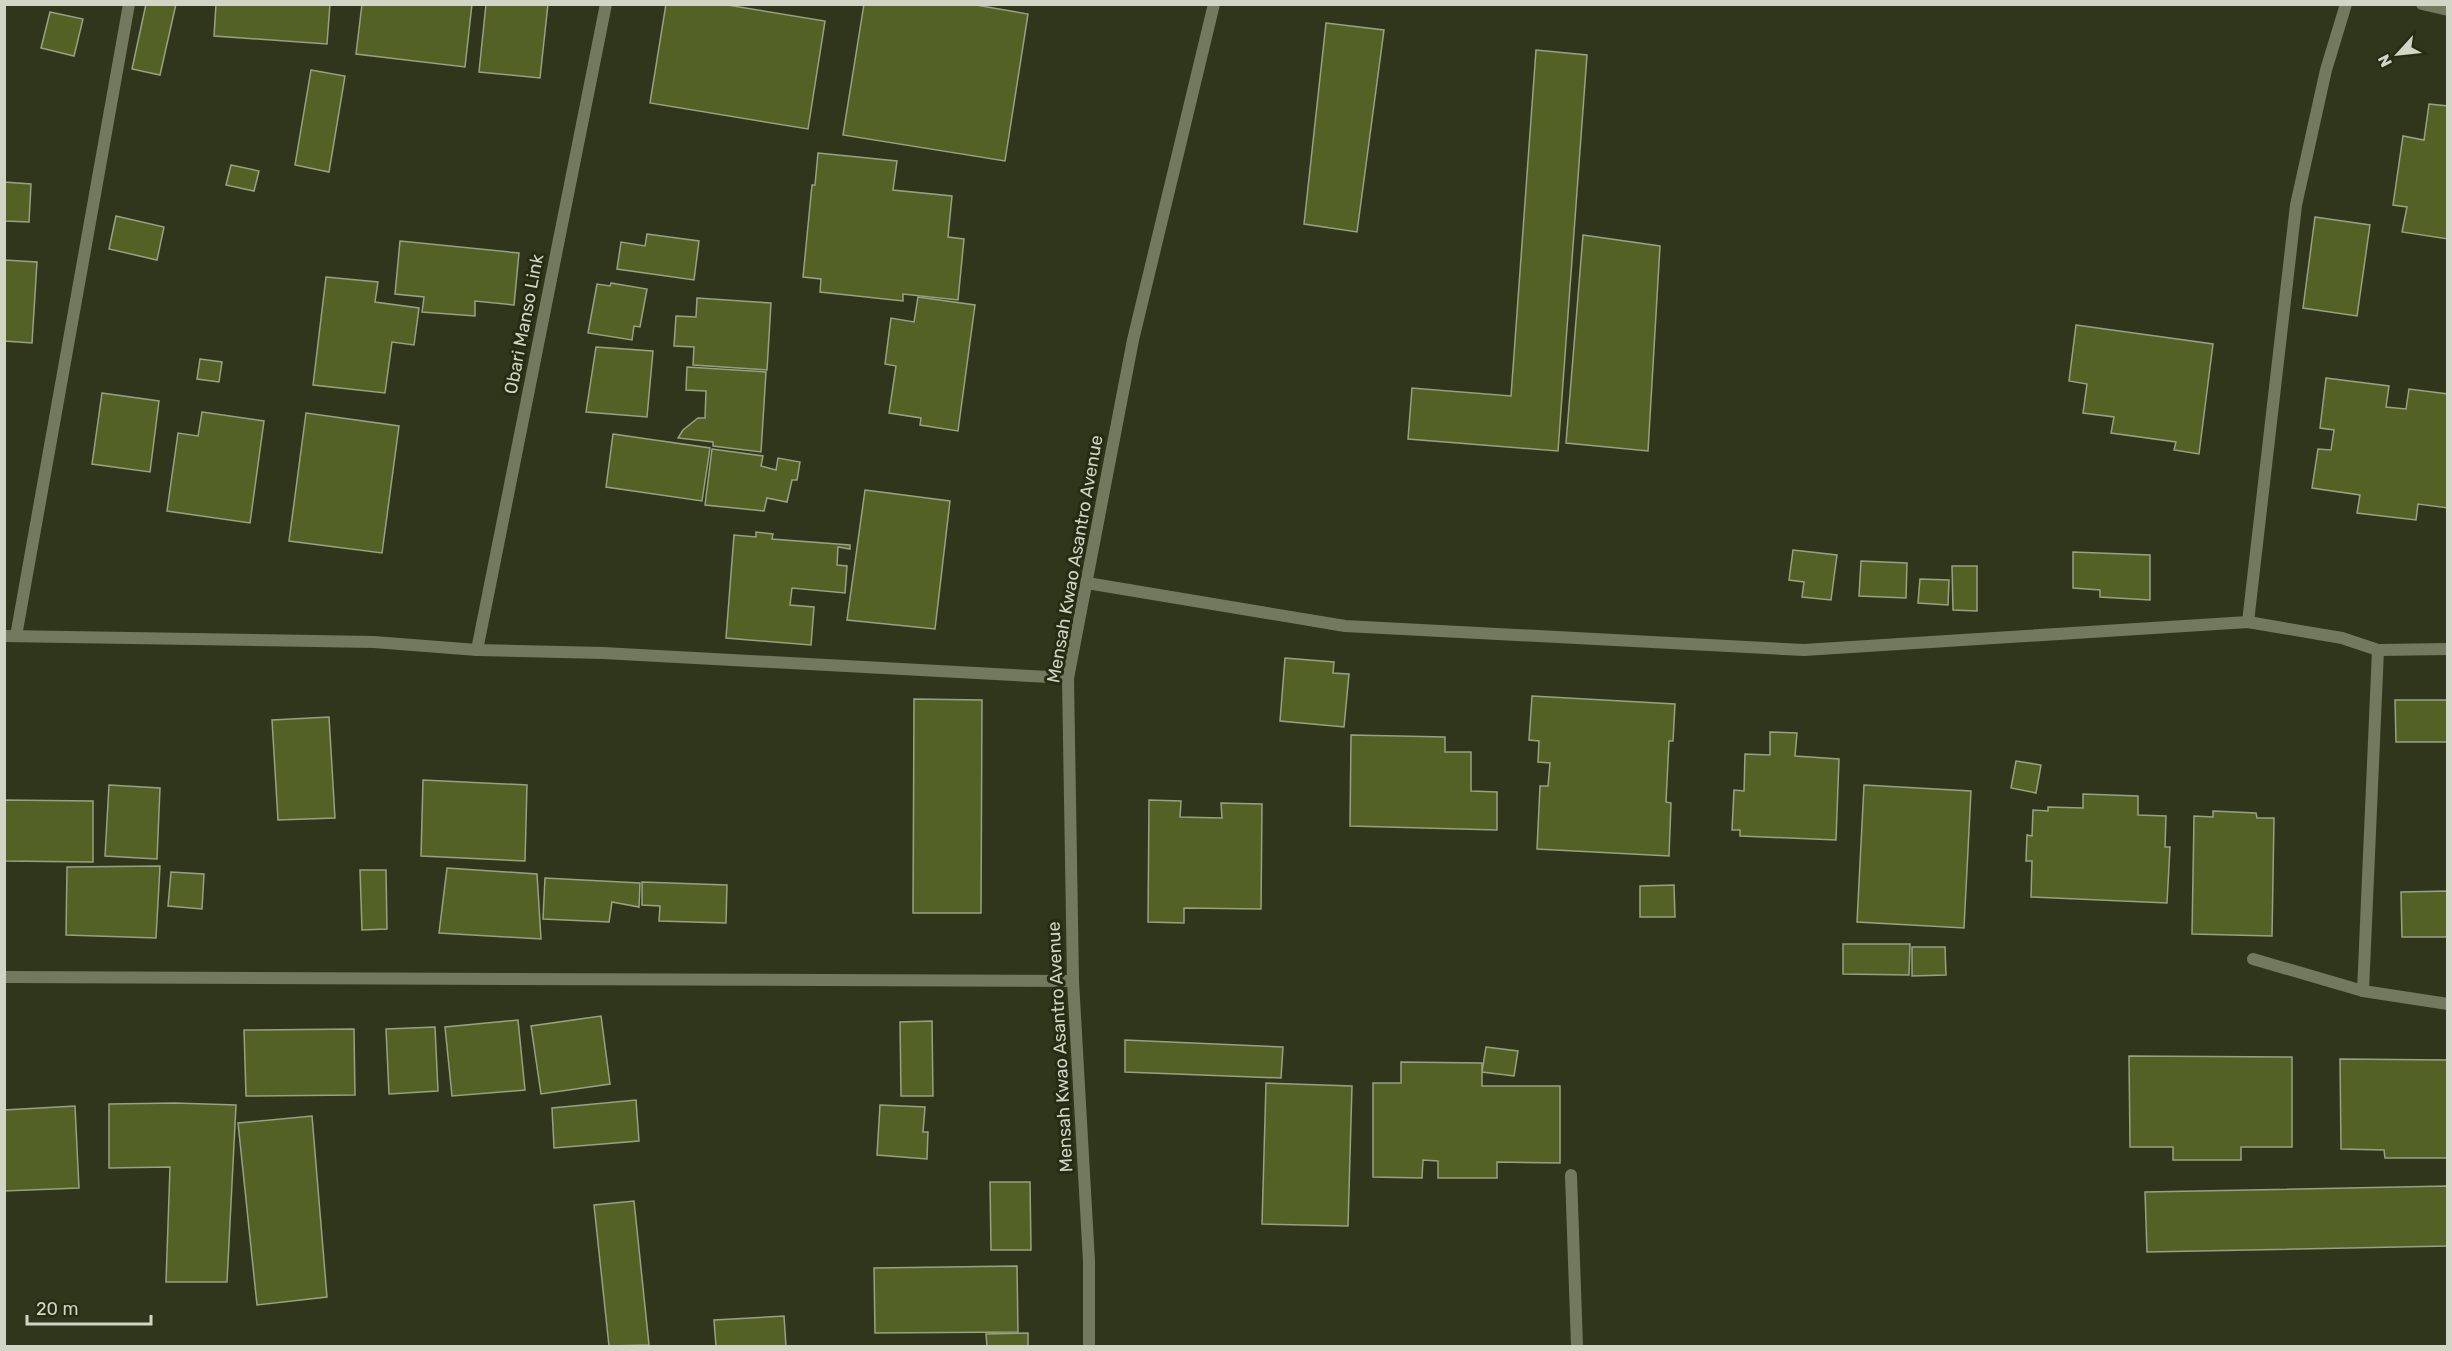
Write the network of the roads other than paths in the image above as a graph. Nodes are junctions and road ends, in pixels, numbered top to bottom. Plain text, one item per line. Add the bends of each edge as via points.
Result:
1 (129, 4) edge
2 (606, 4) edge
3 (1214, 4) edge
4 (2346, 4) edge
5 (2422, 4) edge
6 (2448, 10) edge
7 (1088, 583) junction
8 (2248, 622) junction
9 (10, 636) edge
10 (2448, 649) edge
11 (477, 650) junction
12 (2378, 650) junction
13 (1068, 678) junction
14 (2253, 959) dead end
15 (4, 977) edge
16 (1073, 981) junction
17 (2363, 992) junction
18 (2448, 1004) edge
19 (1572, 1175) dead end
20 (1089, 1347) edge
21 (1577, 1347) edge

1 - 9 street
2 - 11 street, Obari Manso Link
3 - 7 street, Mensah Kwao Asantro Avenue via 1133,340
4 - 8 street via 2326,70 2296,205
5 - 6 street
7 - 8 street via 1345,626 1804,650
7 - 13 street, Mensah Kwao Asantro Avenue
8 - 12 street via 2342,638
9 - 11 street via 374,642
10 - 12 street
11 - 13 street
12 - 17 street
13 - 16 street, Mensah Kwao Asantro Avenue
14 - 17 street
15 - 16 street
16 - 20 street, Mensah Kwao Asantro Avenue via 1089,1261
17 - 18 street
19 - 21 street

